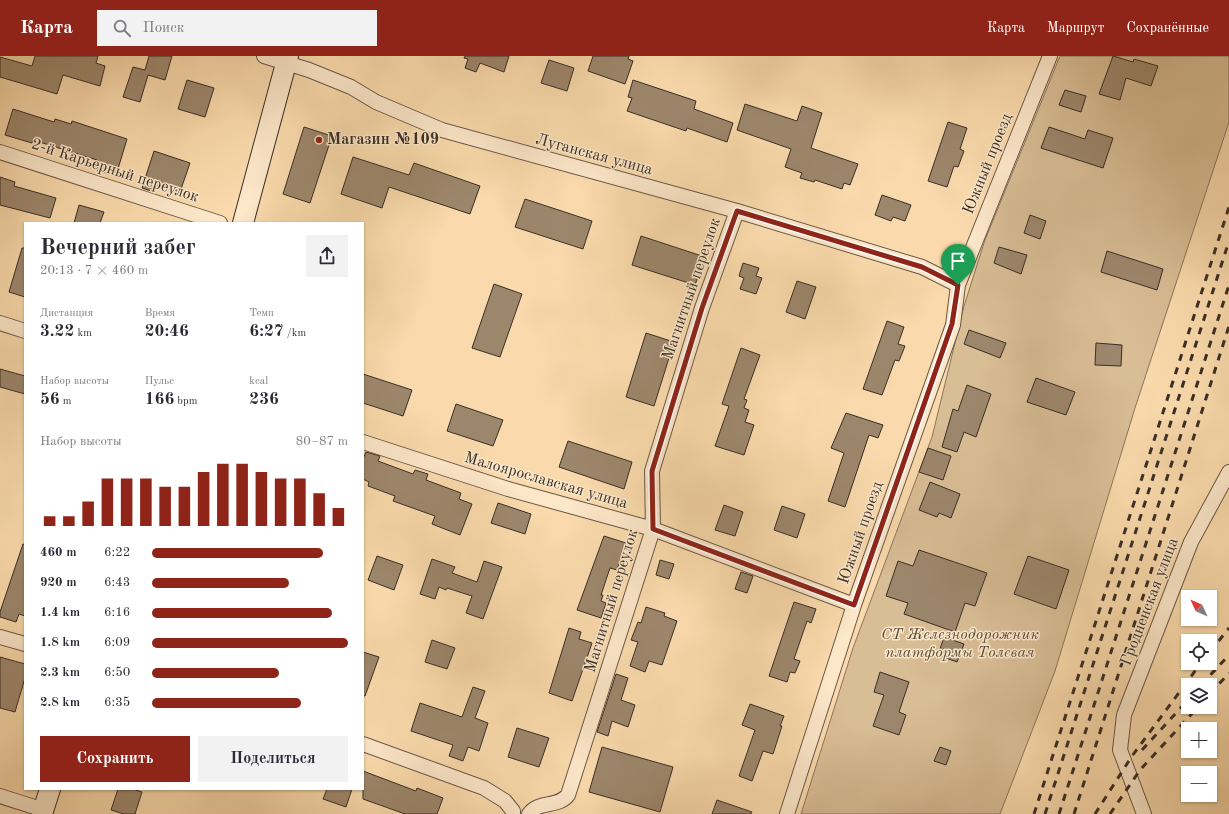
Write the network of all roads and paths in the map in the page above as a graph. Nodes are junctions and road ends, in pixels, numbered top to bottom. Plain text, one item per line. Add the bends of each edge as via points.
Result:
1 (264, 56) edge
2 (1050, 56) edge
3 (287, 60) edge
4 (0, 152) edge
5 (737, 211) junction
6 (217, 222) edge
7 (243, 222) edge
8 (958, 285) junction
9 (0, 323) edge
10 (24, 332) edge
11 (364, 442) edge
12 (1229, 472) edge
13 (653, 529) junction
14 (854, 605) junction
15 (0, 637) edge
16 (24, 644) edge
17 (364, 744) edge
18 (50, 790) edge
19 (0, 796) edge
20 (43, 812) edge
21 (514, 814) edge
22 (529, 814) edge
23 (787, 814) edge
24 (1144, 814) edge

1 - 3 street, Луганская улица
2 - 8 street, Южный проезд
3 - 5 street, Луганская улица via 351,86 376,102 442,130
3 - 7 main road
4 - 6 street, 2-й Карьерный переулок
5 - 8 street, Луганская улица via 922,267
5 - 13 street, Магнитный переулок via 702,308 652,471
8 - 14 street, Южный проезд via 952,324
9 - 10 street
11 - 13 street, Малоярославская улица via 508,489
12 - 24 street, Гродненская улица via 1191,542 1124,715 1120,750
13 - 14 street, Малоярославская улица
13 - 22 street, Магнитный переулок via 568,795 559,803 536,807
14 - 23 street, Южный проезд
15 - 16 street
17 - 21 street via 484,788 505,801
18 - 20 main road
19 - 20 street

